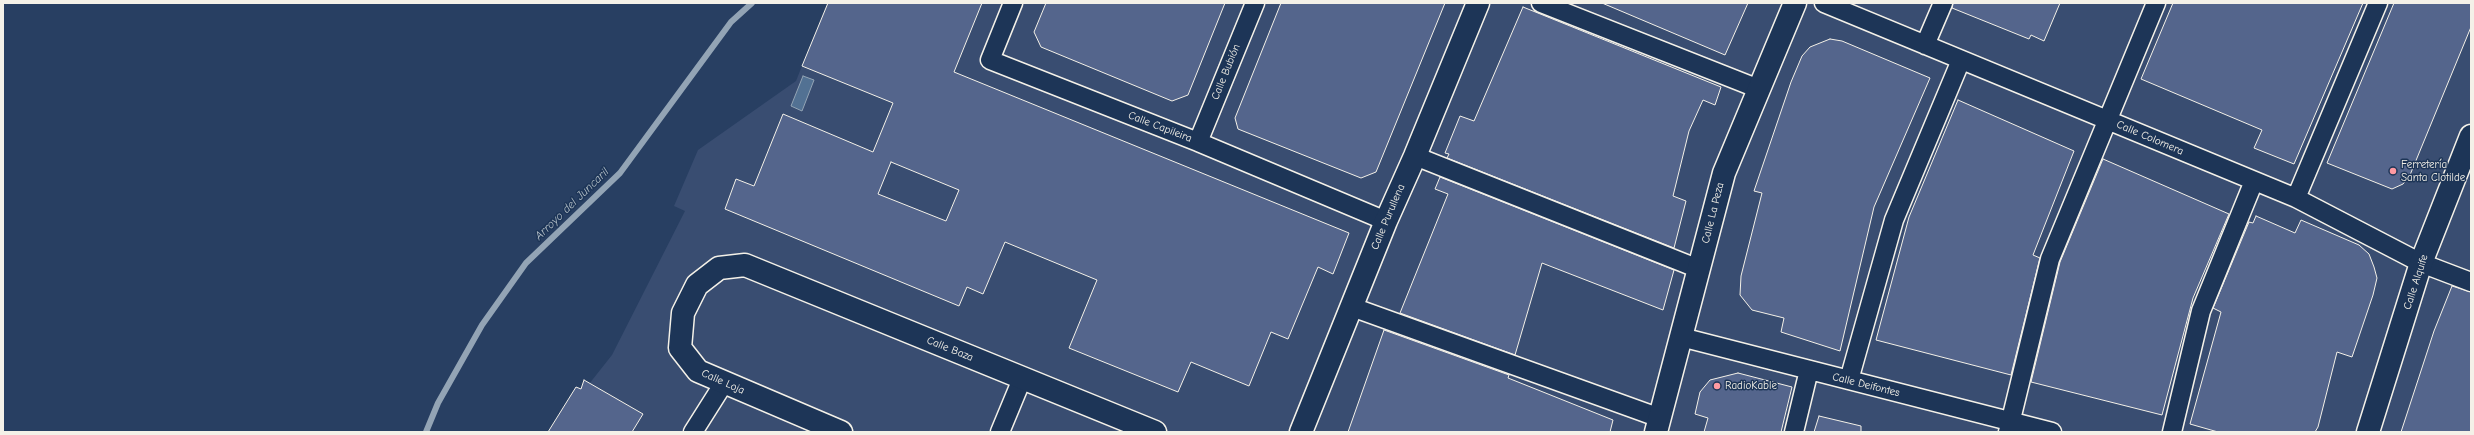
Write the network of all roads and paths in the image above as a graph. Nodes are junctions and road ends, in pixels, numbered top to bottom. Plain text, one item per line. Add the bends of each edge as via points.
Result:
1 (1013, 3) edge
2 (1255, 3) edge
3 (1478, 3) edge
4 (1541, 3) edge
5 (1795, 3) edge
6 (1824, 3) edge
7 (1943, 3) edge
8 (2156, 3) edge
9 (2378, 3) edge
10 (1925, 45) junction
11 (1961, 60) junction
12 (1759, 89) junction
13 (2107, 120) junction
14 (2471, 136) edge
15 (1198, 142) junction
16 (1415, 156) junction
17 (2254, 181) junction
18 (2296, 198) junction
19 (1386, 221) junction
20 (2421, 263) junction
21 (745, 265) joint
22 (1699, 269) junction
23 (2471, 282) edge
24 (1352, 306) junction
25 (1681, 337) junction
26 (1809, 370) junction
27 (1022, 378) junction
28 (1849, 380) junction
29 (724, 383) junction
30 (1658, 425) edge
31 (2009, 427) edge
32 (693, 432) edge
33 (841, 432) edge
34 (1000, 432) edge
35 (1155, 432) edge
36 (1302, 432) edge
37 (1794, 432) edge
38 (2052, 432) edge
39 (2172, 432) edge
40 (2368, 432) edge

1 - 15 street, Calle Capileira via 990,60
2 - 15 street, Calle Bubión
3 - 16 street, Calle Purullena
4 - 12 street
5 - 12 street, Calle La Peza
6 - 10 street, Calle Colomera
7 - 10 street
8 - 13 street
9 - 18 street
10 - 11 street, Calle Colomera
11 - 13 street, Calle Colomera
11 - 28 street via 1894,220
12 - 22 street, Calle La Peza via 1724,173
13 - 17 street, Calle Colomera
13 - 31 street via 2050,259
14 - 20 street, Calle Alquife
15 - 19 street, Calle Capileira
16 - 19 street, Calle Purullena
16 - 22 street
17 - 18 street, Calle Colomera
17 - 39 street via 2201,311
18 - 20 street, Calle Colomera
19 - 24 street, Calle Purullena
20 - 23 street, Calle Colomera
20 - 40 street, Calle Alquife
21 - 27 street, Calle Baza
21 - 29 street, Calle Loja via 719,268 698,285 683,314 680,348 698,371
22 - 25 street, Calle La Peza
24 - 30 street
24 - 36 street, Calle Purullena
25 - 26 street, Calle Deifontes
25 - 30 street, Calle La Peza
26 - 28 street, Calle Deifontes
26 - 37 street
27 - 34 street
27 - 35 street, Calle Baza
28 - 31 street, Calle Deifontes
29 - 32 street
29 - 33 street, Calle Loja
31 - 38 street, Calle Deifontes

